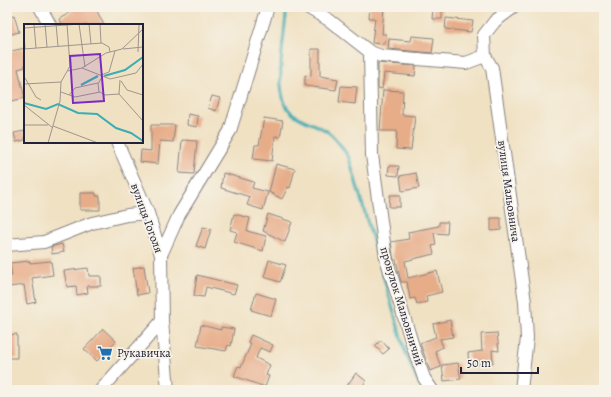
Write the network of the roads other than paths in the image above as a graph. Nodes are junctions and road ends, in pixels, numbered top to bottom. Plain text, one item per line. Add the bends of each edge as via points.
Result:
1 (40, 7) edge
2 (268, 7) edge
3 (307, 7) edge
4 (514, 7) edge
5 (49, 24) edge
6 (370, 52) junction
7 (485, 56) junction
8 (117, 143) edge
9 (148, 213) junction
10 (7, 245) edge
11 (161, 255) junction
12 (162, 321) junction
13 (101, 390) edge
14 (168, 390) edge
15 (432, 390) edge
16 (521, 390) edge

1 - 5 street
2 - 11 street via 230,131 179,215
3 - 6 street via 330,20
4 - 7 street, вулиця Мальовнича via 495,21 484,35
6 - 7 street via 381,56 457,63 476,61
6 - 15 street, провулок Мальовничий via 372,155 386,258 415,353 424,378
7 - 16 street, вулиця Мальовнича via 492,68 525,302 527,338
8 - 9 street, вулиця Гоголя
9 - 10 street via 92,223 44,242
9 - 11 street, вулиця Гоголя
11 - 12 street, вулиця Гоголя
12 - 13 street
12 - 14 street, вулиця Гоголя

